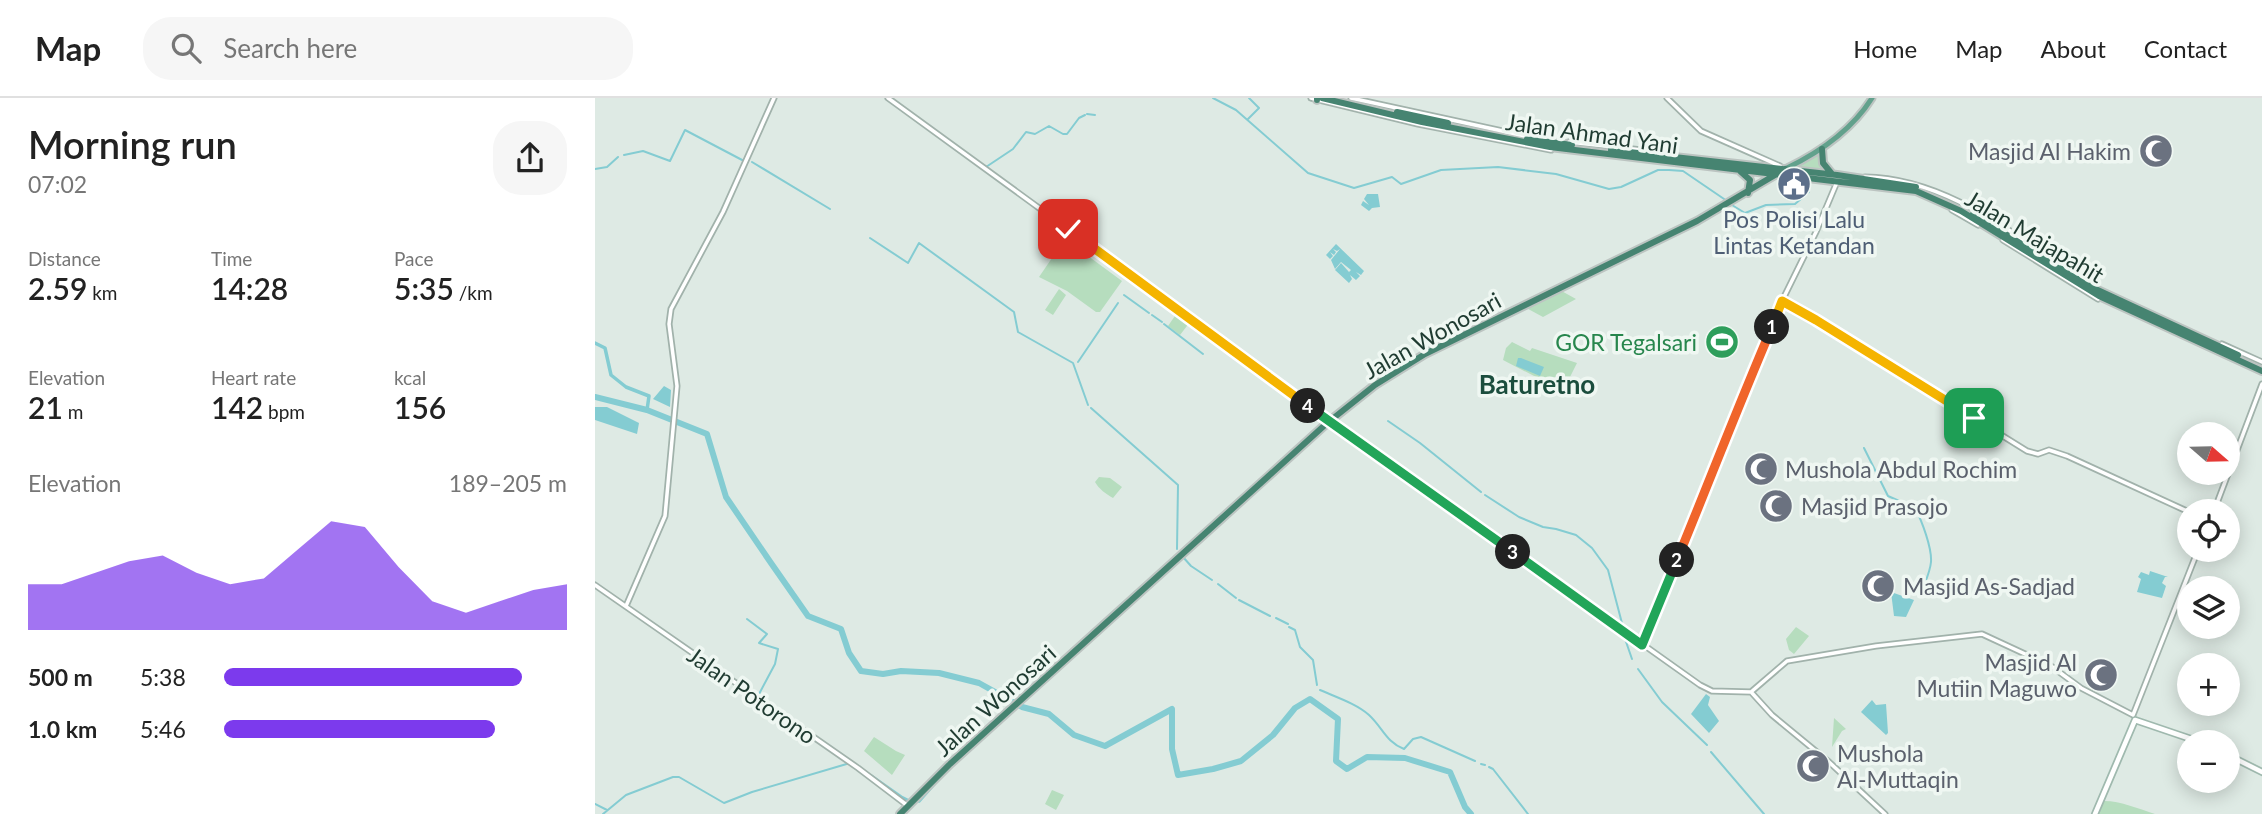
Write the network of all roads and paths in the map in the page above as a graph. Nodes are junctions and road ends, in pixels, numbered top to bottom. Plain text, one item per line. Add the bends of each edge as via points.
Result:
1 (775, 98) edge
2 (888, 98) edge
3 (1317, 98) edge
4 (1336, 98) edge
5 (1351, 98) edge
6 (1667, 98) edge
7 (1872, 98) edge
8 (1537, 139) junction
9 (1822, 149) junction
10 (1722, 165) junction
11 (1737, 169) junction
12 (1785, 169) junction
13 (1832, 174) junction
14 (1777, 175) junction
15 (1859, 181) junction
16 (1837, 182) junction
17 (1748, 193) junction
18 (2009, 238) junction
19 (2059, 265) junction
20 (1782, 301) junction
21 (2179, 326) junction
22 (2208, 343) junction
23 (2262, 368) edge
24 (2262, 384) edge
25 (1330, 422) junction
26 (2219, 499) edge
27 (2177, 506) edge
28 (2193, 562) edge
29 (595, 586) edge
30 (626, 606) junction
31 (1642, 645) junction
32 (1751, 692) junction
33 (2134, 718) junction
34 (2177, 734) edge
35 (2240, 760) edge
36 (2262, 772) edge
37 (911, 802) junction
38 (900, 814) edge
39 (1885, 814) edge
40 (2095, 814) edge

1 - 30 street via 723,212 671,309 676,401 664,521
2 - 25 street
3 - 10 highway, Jalan Ahmad Yani via 1587,153
4 - 8 highway, Jalan Ahmad Yani via 1504,136
5 - 8 street
6 - 12 street via 1701,131
7 - 9 main road, Jalan Wonosari
8 - 10 highway, Jalan Ahmad Yani
9 - 12 main road, Jalan Wonosari
9 - 13 highway via 1823,163
10 - 11 highway, Jalan Ahmad Yani
10 - 12 highway, Jalan Ahmad Yani
11 - 14 highway, Jalan Ahmad Yani
11 - 17 highway via 1750,180
12 - 13 highway, Jalan Majapahit
12 - 14 highway, Jalan Wonosari
13 - 15 highway, Jalan Majapahit
14 - 16 highway, Jalan Majapahit
14 - 17 highway, Jalan Wonosari
15 - 16 highway, Jalan Majapahit
15 - 18 highway, Jalan Majapahit via 1924,194
15 - 19 street via 1868,177 1937,191
15 - 23 street via 1937,203 2087,293
16 - 20 street
17 - 25 highway, Jalan Wonosari via 1425,354 1375,385
18 - 19 highway, Jalan Majapahit
18 - 22 highway, Jalan Majapahit via 2099,296
19 - 21 highway, Jalan Majapahit via 2101,292
20 - 27 street via 2027,452 2049,450 2067,456
20 - 31 street
21 - 22 highway, Jalan Majapahit
21 - 23 street
22 - 23 highway, Jalan Majapahit
24 - 26 street
25 - 31 street
25 - 37 highway, Jalan Wonosari
28 - 33 street
29 - 30 street, Jalan Potorono
30 - 37 street, Jalan Potorono
31 - 32 street via 1706,689
32 - 33 street via 1787,661 1982,634 2051,666
32 - 39 street
33 - 34 main road
33 - 40 main road
35 - 36 main road
37 - 38 highway, Jalan Wonosari

